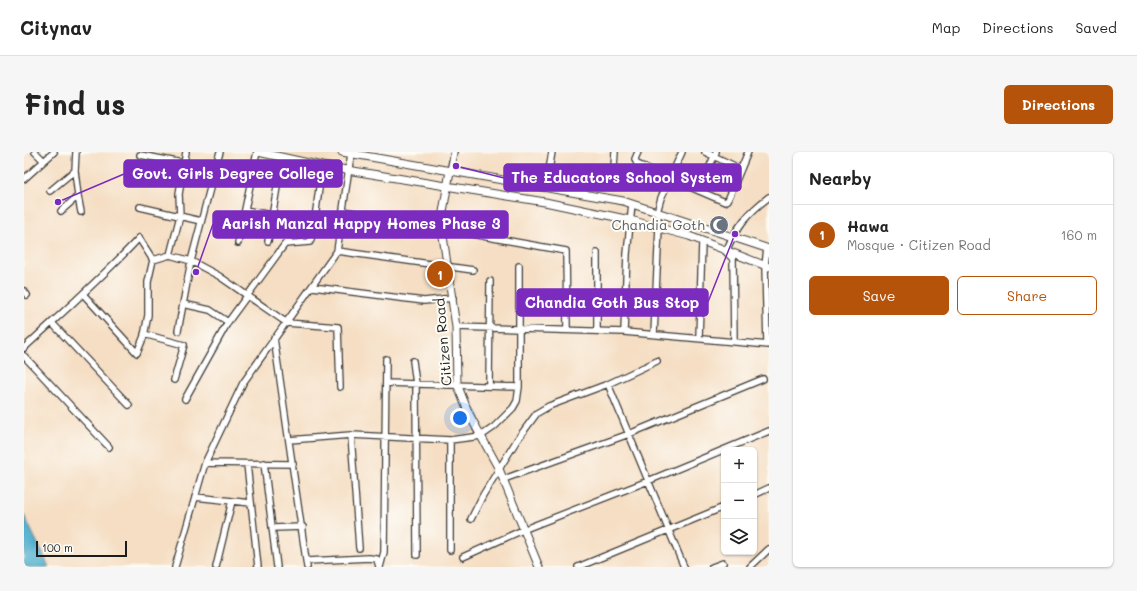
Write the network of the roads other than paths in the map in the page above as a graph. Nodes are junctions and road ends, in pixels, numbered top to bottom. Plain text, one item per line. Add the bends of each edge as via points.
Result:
1 (35, 152) edge
2 (54, 152) edge
3 (76, 152) edge
4 (186, 152) edge
5 (220, 152) edge
6 (257, 152) edge
7 (342, 152) edge
8 (454, 152) edge
9 (552, 152) edge
10 (615, 152) edge
11 (638, 152) edge
12 (682, 152) edge
13 (705, 152) edge
14 (748, 152) edge
15 (351, 154) junction
16 (715, 154) edge
17 (140, 155) dead end
18 (278, 155) edge
19 (44, 161) junction
20 (185, 165) junction
21 (322, 166) junction
22 (614, 167) dead end
23 (215, 169) junction
24 (349, 169) junction
25 (741, 169) junction
26 (450, 171) junction
27 (75, 172) junction
28 (24, 179) edge
29 (670, 179) junction
30 (447, 187) junction
31 (546, 188) junction
32 (50, 191) dead end
33 (699, 191) junction
34 (78, 196) junction
35 (769, 197) edge
36 (632, 204) junction
37 (140, 207) dead end
38 (245, 210) junction
39 (61, 211) dead end
40 (343, 211) junction
41 (81, 212) dead end
42 (657, 212) junction
43 (272, 215) junction
44 (180, 216) junction
45 (630, 220) junction
46 (201, 221) junction
47 (658, 227) junction
48 (442, 229) junction
49 (732, 236) junction
50 (268, 241) dead end
51 (702, 242) junction
52 (238, 243) dead end
53 (768, 249) edge
54 (338, 251) junction
55 (726, 252) junction
56 (597, 253) dead end
57 (170, 255) junction
58 (153, 260) junction
59 (191, 261) junction
60 (449, 265) junction
61 (519, 266) dead end
62 (767, 267) edge
63 (473, 270) dead end
64 (490, 281) dead end
65 (313, 286) junction
66 (83, 294) junction
67 (247, 296) junction
68 (453, 298) junction
69 (183, 304) junction
70 (228, 322) junction
71 (52, 323) junction
72 (287, 323) junction
73 (456, 327) junction
74 (489, 328) junction
75 (519, 328) junction
76 (768, 328) edge
77 (567, 329) junction
78 (597, 330) junction
79 (178, 331) dead end
80 (624, 332) junction
81 (144, 334) junction
82 (654, 334) junction
83 (274, 338) junction
84 (699, 338) junction
85 (734, 342) junction
86 (768, 345) edge
87 (24, 348) edge
88 (24, 356) edge
89 (386, 359) dead end
90 (414, 361) dead end
91 (657, 361) dead end
92 (174, 380) dead end
93 (763, 380) dead end
94 (386, 383) junction
95 (416, 384) junction
96 (457, 384) junction
97 (608, 384) junction
98 (489, 386) junction
99 (340, 387) dead end
100 (519, 387) junction
101 (185, 399) dead end
102 (130, 405) dead end
103 (769, 431) edge
104 (629, 434) junction
105 (351, 435) junction
106 (385, 436) junction
107 (481, 436) junction
108 (289, 440) junction
109 (416, 440) junction
110 (450, 440) junction
111 (109, 447) dead end
112 (205, 463) junction
113 (264, 463) junction
114 (247, 464) junction
115 (293, 464) junction
116 (499, 469) junction
117 (504, 479) junction
118 (648, 481) junction
119 (769, 488) edge
120 (757, 494) edge
121 (195, 497) junction
122 (232, 501) junction
123 (251, 503) junction
124 (721, 508) edge
125 (471, 519) dead end
126 (303, 527) junction
127 (273, 528) junction
128 (525, 529) junction
129 (669, 531) junction
130 (359, 548) dead end
131 (769, 549) edge
132 (450, 550) dead end
133 (417, 555) dead end
134 (463, 557) dead end
135 (723, 563) dead end
136 (307, 564) edge
137 (175, 567) edge
138 (216, 567) edge
139 (258, 567) edge
140 (277, 567) edge
141 (379, 567) edge
142 (540, 567) edge
143 (578, 567) edge
144 (684, 567) edge
145 (712, 567) edge
146 (750, 567) edge

1 - 19 street
2 - 19 street
3 - 27 street
4 - 20 street
5 - 23 street
6 - 18 street
6 - 38 street
7 - 15 street
8 - 26 street
9 - 31 street
10 - 22 street
11 - 29 street via 635,159 637,164
12 - 29 street
13 - 16 street
14 - 25 street
15 - 24 street
15 - 26 street
16 - 25 street
16 - 33 street
17 - 20 street
18 - 21 street
18 - 43 street
19 - 28 street
20 - 23 street
20 - 44 street via 178,194
21 - 24 street
21 - 67 street via 310,242 285,244
23 - 46 street
24 - 30 street
24 - 40 street
25 - 33 street via 725,202
26 - 30 street, Citizen Road
26 - 31 street
27 - 32 street
27 - 34 street
29 - 33 street
29 - 42 street
30 - 45 street via 545,202
30 - 48 street, Citizen Road
31 - 36 street
34 - 39 street
34 - 41 street
35 - 49 street via 740,224
36 - 42 street
36 - 45 street
37 - 44 street
38 - 43 street
38 - 52 street
40 - 48 street
40 - 54 street
42 - 47 street
42 - 49 street
43 - 50 street
44 - 46 street
44 - 57 street
45 - 47 street
45 - 80 street
46 - 59 street
47 - 51 street
47 - 82 street
48 - 60 street, Citizen Road
48 - 77 street via 566,251
49 - 53 street
49 - 55 street
51 - 55 street
51 - 84 street
53 - 62 street
54 - 60 street
54 - 65 street
55 - 62 street
55 - 85 street via 733,259
56 - 78 street
57 - 58 street
57 - 59 street
58 - 66 street via 139,238
58 - 81 street via 148,282 148,315
59 - 67 street via 219,276
59 - 69 street
60 - 63 street
60 - 68 street, Citizen Road
61 - 75 street
62 - 76 street
64 - 74 street
65 - 68 street via 424,301
65 - 72 street
66 - 71 street
66 - 81 street via 138,353
67 - 70 street
67 - 72 street
68 - 73 street, Citizen Road
69 - 70 street via 210,310
69 - 79 street
70 - 101 street
71 - 87 street
71 - 102 street
72 - 83 street
72 - 99 street via 338,327
73 - 74 street
73 - 96 street, Citizen Road
74 - 75 street
74 - 98 street
75 - 77 street
75 - 100 street
76 - 86 street
77 - 78 street
78 - 80 street
80 - 82 street
81 - 92 street via 184,345
82 - 84 street
83 - 108 street
83 - 112 street via 243,383
84 - 85 street
85 - 86 street
88 - 111 street
89 - 94 street
90 - 95 street
91 - 97 street
93 - 104 street
94 - 95 street
94 - 106 street
95 - 96 street
95 - 109 street
96 - 98 street
96 - 107 street, Citizen Road
97 - 104 street
97 - 116 street via 537,413
98 - 100 street
100 - 107 street via 513,408
103 - 118 street
104 - 117 street
104 - 118 street
105 - 106 street
105 - 108 street
105 - 130 street
106 - 109 street
106 - 141 street via 384,552
107 - 110 street
107 - 116 street, Citizen Road
108 - 115 street
109 - 110 street
109 - 133 street
110 - 132 street
112 - 114 street
112 - 121 street
113 - 114 street
113 - 115 street
113 - 127 street
114 - 123 street
115 - 126 street
116 - 117 street, Citizen Road
116 - 125 street
117 - 128 street, Citizen Road
118 - 128 street
118 - 129 street
119 - 120 street
121 - 122 street
121 - 137 street
122 - 123 street
122 - 138 street
123 - 139 street
124 - 129 street
126 - 127 street
126 - 136 street
127 - 140 street
128 - 134 street
128 - 142 street, Citizen Road
129 - 143 street
129 - 144 street
131 - 146 street
135 - 145 street
136 - 141 street via 370,558 377,560

